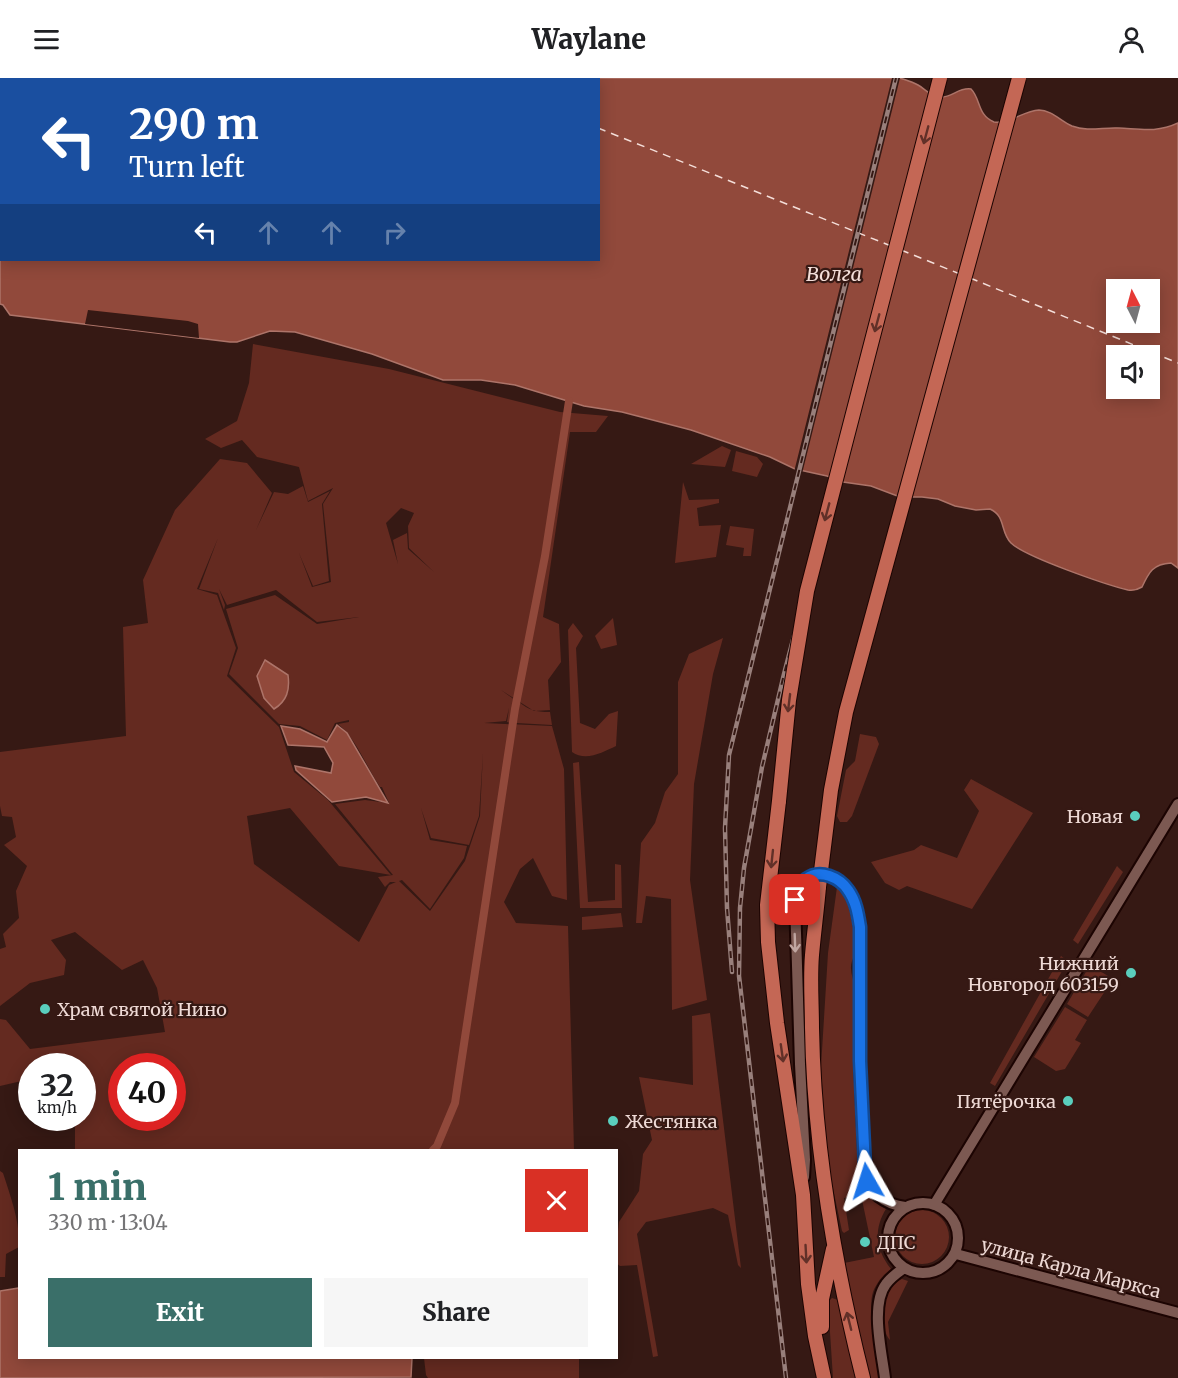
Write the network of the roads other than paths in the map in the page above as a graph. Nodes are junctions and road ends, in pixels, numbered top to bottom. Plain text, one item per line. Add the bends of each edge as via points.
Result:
1 (940, 78) edge
2 (1019, 78) edge
3 (1178, 804) edge
4 (803, 1195) junction
5 (934, 1205) junction
6 (905, 1207) junction
7 (834, 1244) junction
8 (956, 1254) junction
9 (904, 1268) junction
10 (1178, 1312) edge
11 (824, 1373) edge
12 (863, 1378) edge
13 (885, 1378) edge

1 -> 4 main road, bridge via 807,591 792,682 767,905 779,1034
2 - 7 main road, bridge via 846,712 831,790 812,956 813,1078
3 - 5 street
6 -> 4 street via 893,1206 876,1195 865,1174 860,927 848,890 839,879 828,875 806,878 795,900
4 -> 11 main road via 808,1284
5 - 6 street
5 - 8 street via 945,1210 958,1230
6 - 9 street via 894,1219 888,1241 891,1252
7 - 11 main road via 822,1299
12 -> 7 main road
8 - 9 street via 939,1270 928,1273
8 - 10 street, улица Карла Маркса
9 - 13 street via 886,1284 879,1300

